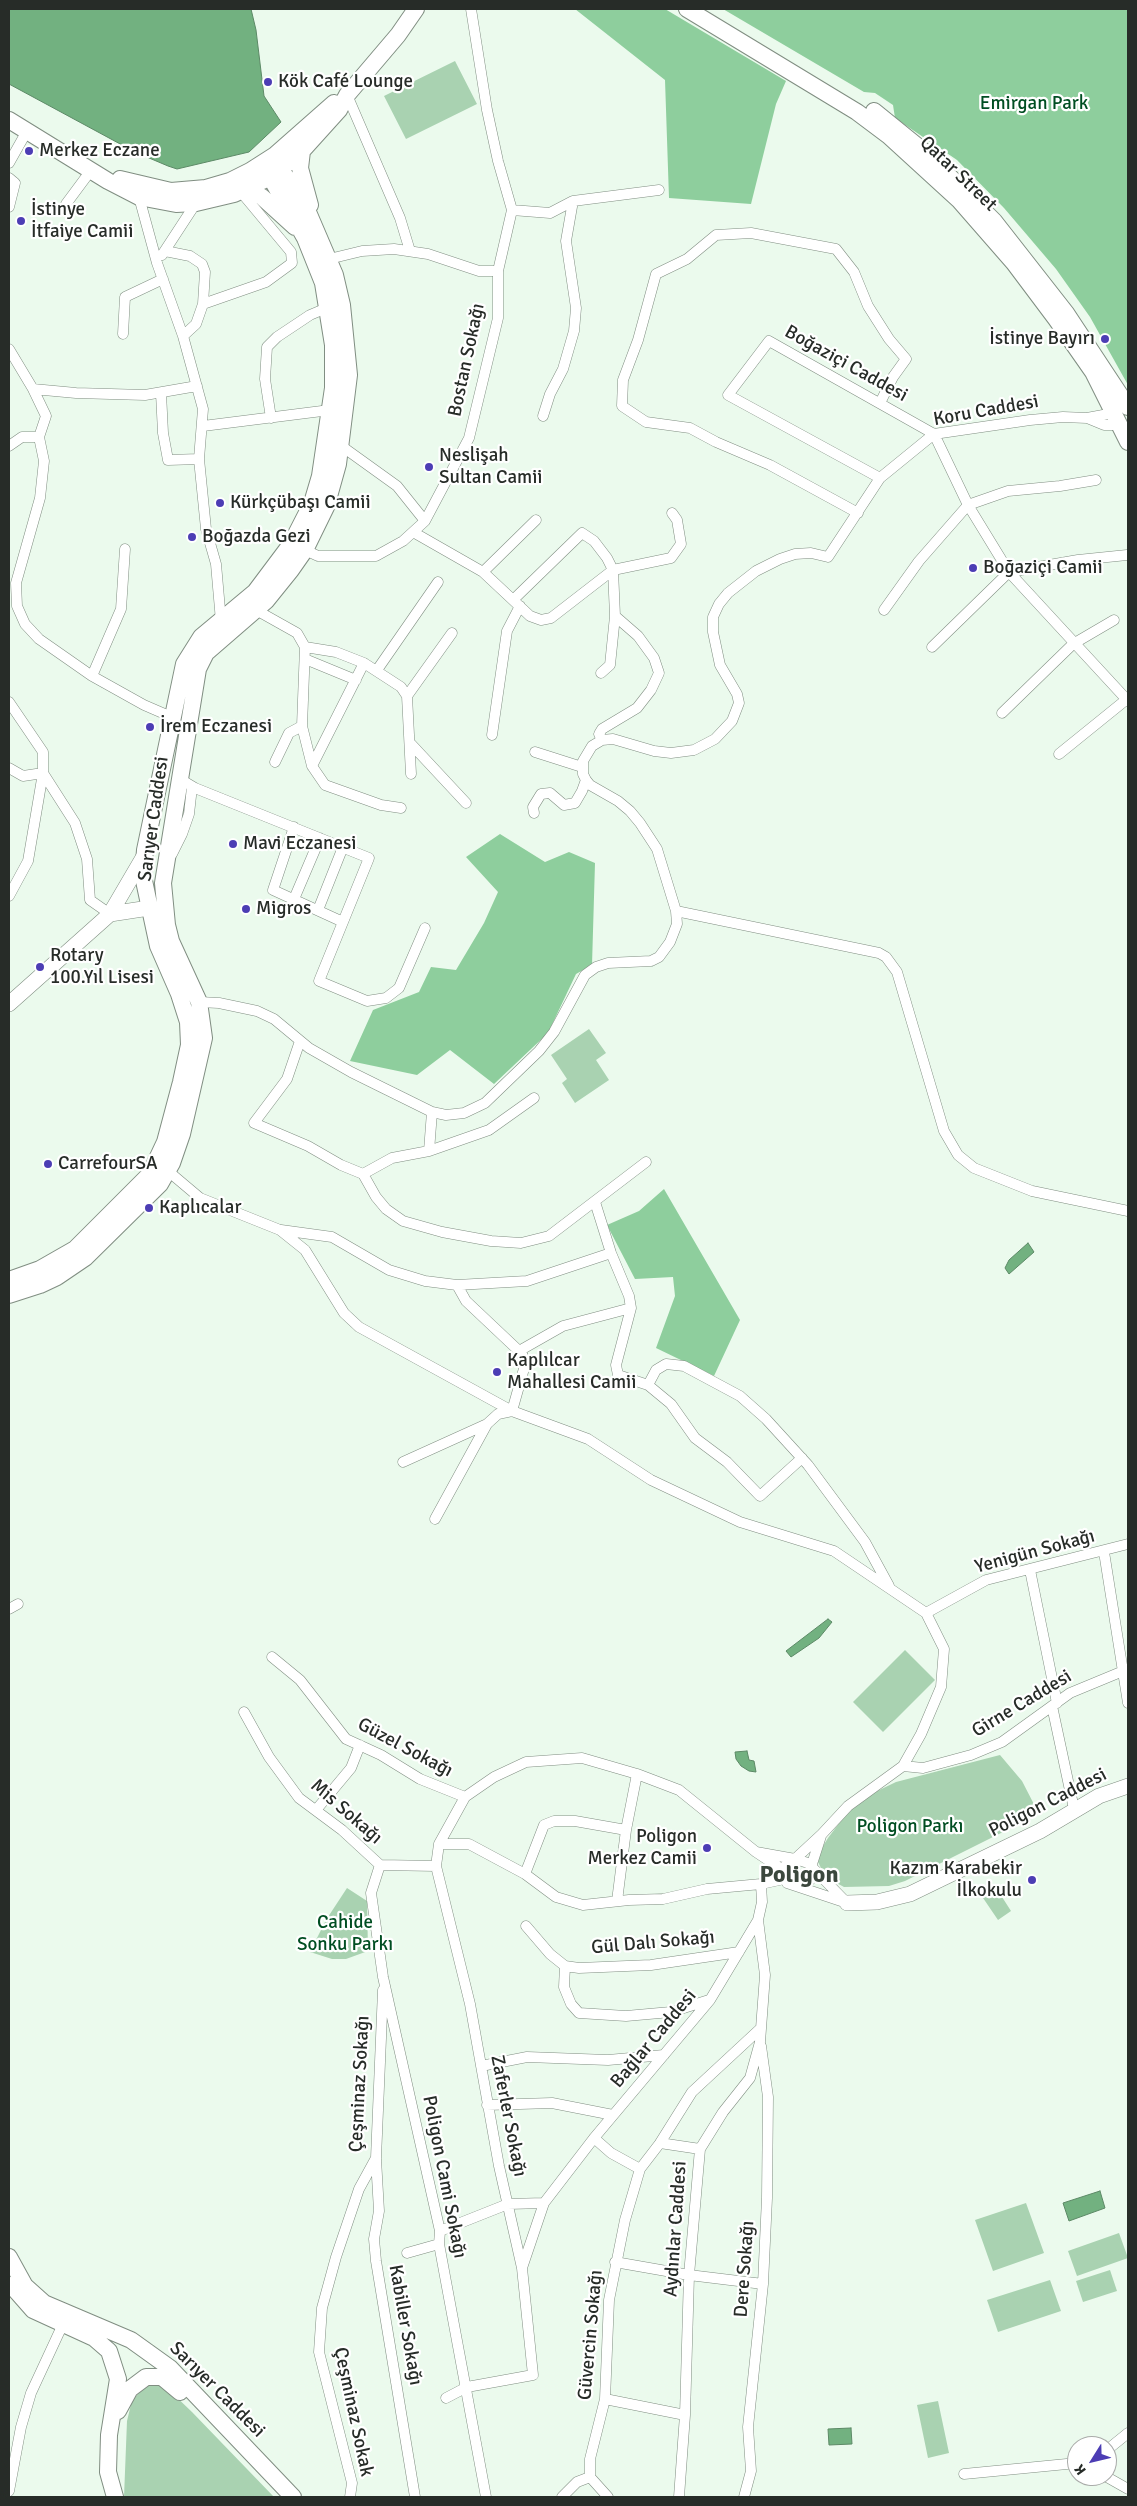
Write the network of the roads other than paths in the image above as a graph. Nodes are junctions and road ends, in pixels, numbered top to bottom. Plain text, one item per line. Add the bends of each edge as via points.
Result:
1 (416, 9) edge
2 (471, 9) edge
3 (687, 9) edge
4 (708, 9) edge
5 (347, 95) junction
6 (9, 120) edge
7 (27, 131) junction
8 (302, 150) junction
9 (9, 163) edge
10 (92, 169) junction
11 (272, 170) junction
12 (9, 178) edge
13 (659, 190) dead end
14 (245, 191) junction
15 (139, 197) junction
16 (573, 202) junction
17 (196, 203) junction
18 (66, 204) dead end
19 (9, 207) edge
20 (512, 210) junction
21 (310, 232) junction
22 (165, 251) junction
23 (410, 251) junction
24 (329, 259) junction
25 (157, 263) junction
26 (498, 270) junction
27 (163, 279) junction
28 (203, 304) junction
29 (329, 307) junction
30 (123, 334) dead end
31 (183, 336) junction
32 (9, 349) edge
33 (198, 386) junction
34 (33, 388) junction
35 (161, 393) junction
36 (880, 403) junction
37 (330, 410) junction
38 (1124, 414) edge
39 (543, 416) dead end
40 (271, 418) junction
41 (203, 426) junction
42 (934, 434) junction
43 (39, 437) junction
44 (1128, 442) edge
45 (333, 444) junction
46 (9, 446) edge
47 (199, 458) junction
48 (880, 478) junction
49 (1096, 480) dead end
50 (968, 505) junction
51 (672, 513) dead end
52 (858, 513) junction
53 (536, 520) dead end
54 (425, 521) junction
55 (413, 532) junction
56 (298, 547) junction
57 (125, 549) dead end
58 (1127, 555) edge
59 (613, 570) junction
60 (483, 572) junction
61 (1009, 572) junction
62 (438, 582) dead end
63 (516, 603) junction
64 (252, 605) junction
65 (884, 610) dead end
66 (615, 616) junction
67 (1114, 620) dead end
68 (221, 621) junction
69 (452, 633) dead end
70 (1073, 644) junction
71 (305, 647) junction
72 (932, 647) dead end
73 (304, 659) junction
74 (364, 663) junction
75 (378, 670) junction
76 (601, 673) dead end
77 (92, 676) junction
78 (356, 680) junction
79 (407, 696) junction
80 (1128, 700) edge
81 (9, 702) edge
82 (1002, 713) dead end
83 (174, 718) junction
84 (302, 726) junction
85 (492, 735) dead end
86 (602, 740) junction
87 (411, 744) junction
88 (535, 752) dead end
89 (1059, 754) dead end
90 (275, 762) dead end
91 (312, 766) junction
92 (582, 767) junction
93 (9, 768) edge
94 (43, 772) junction
95 (411, 774) dead end
96 (162, 775) junction
97 (586, 780) junction
98 (186, 783) junction
99 (466, 803) dead end
100 (401, 808) dead end
101 (534, 813) dead end
102 (294, 827) junction
103 (320, 838) junction
104 (343, 847) junction
105 (144, 856) junction
106 (167, 860) junction
107 (163, 883) junction
108 (9, 896) edge
109 (294, 899) junction
110 (149, 908) junction
111 (318, 910) junction
112 (676, 911) junction
113 (110, 914) junction
114 (343, 922) junction
115 (426, 928) dead end
116 (9, 1004) edge
117 (192, 1004) junction
118 (300, 1041) junction
119 (534, 1098) dead end
120 (432, 1112) junction
121 (430, 1151) junction
122 (646, 1162) dead end
123 (163, 1167) junction
124 (363, 1174) junction
125 (595, 1202) junction
126 (1128, 1211) edge
127 (280, 1230) junction
128 (611, 1253) junction
129 (9, 1280) edge
130 (457, 1285) junction
131 (9, 1295) edge
132 (630, 1308) junction
133 (519, 1351) junction
134 (648, 1386) junction
135 (512, 1411) junction
136 (487, 1424) junction
137 (802, 1458) junction
138 (403, 1462) dead end
139 (435, 1519) dead end
140 (1128, 1544) edge
141 (1104, 1552) junction
142 (1030, 1570) junction
143 (891, 1589) junction
144 (926, 1612) junction
145 (272, 1657) dead end
146 (1125, 1670) edge
147 (1128, 1703) edge
148 (1055, 1704) junction
149 (244, 1712) dead end
150 (360, 1745) junction
151 (904, 1766) junction
152 (637, 1774) junction
153 (1128, 1786) edge
154 (465, 1797) junction
155 (1074, 1809) junction
156 (316, 1810) junction
157 (626, 1830) junction
158 (822, 1834) junction
159 (439, 1844) junction
160 (756, 1852) junction
161 (795, 1859) junction
162 (380, 1865) junction
163 (436, 1866) junction
164 (811, 1867) junction
165 (525, 1874) junction
166 (784, 1874) junction
167 (761, 1884) junction
168 (800, 1887) junction
169 (617, 1901) junction
170 (847, 1903) junction
171 (758, 1920) junction
172 (526, 1926) dead end
173 (739, 1952) junction
174 (565, 1966) junction
175 (383, 1977) junction
176 (710, 2000) junction
177 (761, 2028) junction
178 (760, 2042) junction
179 (664, 2055) junction
180 (481, 2066) junction
181 (488, 2105) junction
182 (613, 2115) junction
183 (594, 2138) junction
184 (660, 2143) junction
185 (700, 2149) junction
186 (376, 2158) junction
187 (640, 2169) junction
188 (359, 2190) joint
189 (544, 2203) junction
190 (508, 2204) junction
191 (440, 2231) junction
192 (439, 2244) junction
193 (407, 2253) dead end
194 (9, 2258) edge
195 (615, 2262) junction
196 (522, 2268) junction
197 (689, 2275) junction
198 (9, 2280) edge
199 (763, 2284) junction
200 (63, 2324) junction
201 (467, 2387) junction
202 (446, 2398) dead end
203 (605, 2400) junction
204 (685, 2415) junction
205 (1128, 2433) edge
206 (109, 2435) junction
207 (240, 2440) junction
208 (1117, 2442) edge
209 (1067, 2464) edge
210 (108, 2472) junction
211 (964, 2474) dead end
212 (590, 2477) junction
213 (1117, 2483) edge
214 (1128, 2489) edge
215 (9, 2490) edge
216 (107, 2497) edge
217 (115, 2497) edge
218 (293, 2497) edge
219 (350, 2497) edge
220 (415, 2497) edge
221 (486, 2497) edge
222 (562, 2497) edge
223 (608, 2497) edge
224 (679, 2497) edge
225 (744, 2497) edge

1 - 5 main road
2 - 20 street, Bostan Sokağı via 487,110
3 - 38 main road, Qatar Street via 858,112 959,200 1014,263
4 - 38 main road, Qatar Street via 859,100 928,154 994,221 1038,275 1090,348
5 - 8 main road via 339,110
5 - 11 main road via 325,110
5 - 23 street via 400,218
6 - 7 main road
7 - 9 street
7 - 10 main road
8 - 11 main road
8 - 21 main road via 300,168
10 - 11 main road via 171,191 190,191
10 - 15 main road
10 - 18 street
11 - 14 main road
11 - 21 main road, Sarıyer Caddesi
12 - 19 street via 15,183
13 - 16 street
14 - 17 main road
14 - 21 main road via 274,206
14 - 28 street via 291,252 292,263 266,282
15 - 17 main road via 176,204
15 - 25 street
16 - 20 street via 550,213
16 - 39 street via 566,241 576,308 574,331
17 - 22 street
20 - 26 street, Bostan Sokağı
21 - 24 main road, Sarıyer Caddesi
21 - 29 main road, Sarıyer Caddesi
22 - 25 street
22 - 28 street via 190,256 202,264 206,272
23 - 24 street via 362,251
23 - 26 street via 479,271
24 - 45 main road, Sarıyer Caddesi via 342,305 348,354 347,400
25 - 27 street
26 - 54 street, Bostan Sokağı via 498,318 469,438
27 - 30 street via 125,297
27 - 31 street
28 - 31 street via 196,324
29 - 37 main road, Sarıyer Caddesi via 333,345
29 - 40 street via 277,337 267,347 265,379
31 - 33 street
32 - 34 street
33 - 35 street
33 - 41 street
34 - 35 street via 76,393
34 - 43 street via 46,416
35 - 47 street via 168,460
36 - 42 street, Boğaziçi Caddesi
36 - 48 street, Boğaziçi Caddesi via 769,341 728,395
36 - 52 street via 906,359 889,339 868,306 854,272 836,249 751,232 716,235 687,259 656,274 623,380 622,406 646,422 690,428 770,465
37 - 40 street
37 - 45 main road, Sarıyer Caddesi
38 - 42 street, Koru Caddesi via 1104,425 1087,418 1063,417
38 - 44 main road, Qatar Street
40 - 41 street
41 - 47 street
42 - 48 street, Koru Caddesi
42 - 50 street
43 - 46 street via 22,437
43 - 77 street via 44,461 40,498 16,583 17,606 25,624 39,639
45 - 54 street via 397,486
45 - 56 main road, Sarıyer Caddesi
47 - 68 street via 206,529 216,564
48 - 52 street, Koru Caddesi
49 - 50 street via 1008,491
50 - 61 street
50 - 65 street via 919,560
51 - 59 street via 677,520 682,544 671,558
52 - 86 street, Koru Caddesi via 828,557 811,553 780,559 739,582 719,604 713,617 714,648 739,703 732,721 715,739 694,750 671,753 612,739
53 - 60 street
54 - 55 street, Bostan Sokağı
55 - 56 street, Bostan Sokağı via 376,556 318,556
55 - 60 street
56 - 64 main road, Sarıyer Caddesi via 277,566
57 - 77 street via 121,609
58 - 61 street
59 - 63 street via 551,618 541,620 530,616
59 - 63 street via 594,541 582,533
59 - 66 street
60 - 63 street
61 - 70 street
61 - 72 street
62 - 75 street
63 - 85 street via 506,630
64 - 68 main road, Sarıyer Caddesi
64 - 71 street via 297,634
64 - 98 main road, Sarıyer Caddesi via 201,661 194,684
66 - 76 street via 610,665
66 - 86 street via 638,636 654,658 659,673 637,708 602,729 599,734
67 - 70 street
68 - 83 main road, Sarıyer Caddesi via 190,651 184,664
69 - 79 street
70 - 80 street
70 - 82 street
71 - 73 street
71 - 74 street via 336,652
73 - 78 street
73 - 84 street
74 - 75 street
74 - 78 street
75 - 79 street via 401,687
77 - 83 street
78 - 91 street
79 - 87 street
80 - 89 street
81 - 94 street via 43,752
83 - 96 main road, Sarıyer Caddesi
84 - 90 street via 289,733
84 - 91 street
86 - 92 street via 587,752
87 - 95 street
87 - 99 street
88 - 92 street
91 - 100 street via 325,785
92 - 97 street
93 - 94 street via 23,776
94 - 108 street via 28,861
94 - 113 street via 75,823 87,858 90,900
96 - 98 main road
96 - 105 main road, Sarıyer Caddesi
97 - 101 street via 575,802 564,805 550,793 541,794 533,807
97 - 112 street via 618,801 645,829 656,849
98 - 102 street
98 - 106 main road, Sarıyer Caddesi
102 - 103 street
102 - 109 street via 273,890
103 - 104 street
103 - 109 street
104 - 111 street
104 - 114 street via 369,858
105 - 106 main road via 152,862
105 - 110 main road, Sarıyer Caddesi via 143,876
105 - 113 street
106 - 107 main road, Sarıyer Caddesi
107 - 110 main road
107 - 117 main road, Sarıyer Caddesi via 171,941
109 - 111 street
110 - 113 street
110 - 117 main road, Sarıyer Caddesi via 158,946
111 - 114 street
112 - 120 street via 677,924 670,942 658,957 647,962 608,963 590,971 580,980 554,1032 539,1051 485,1103 464,1113 446,1115
112 - 126 street via 886,957 897,972 944,1131 958,1155 974,1168 1032,1191
113 - 116 street
114 - 115 street via 319,981 367,1001 386,998 399,988
117 - 118 street via 218,1003 257,1011 274,1019
117 - 123 main road, Sarıyer Caddesi via 204,1038 201,1056 182,1134
118 - 120 street via 351,1072
118 - 124 street via 288,1079 254,1123
119 - 121 street via 489,1130
120 - 121 street
121 - 124 street via 392,1158
122 - 125 street
123 - 127 street via 200,1198
123 - 129 main road, Sarıyer Caddesi via 75,1249 40,1269
123 - 131 main road, Sarıyer Caddesi via 160,1184 85,1258 57,1277
124 - 125 street via 386,1209 403,1221 491,1241 521,1243 549,1236
125 - 128 street
127 - 130 street via 332,1237 389,1270 425,1281
127 - 135 street via 305,1250 344,1313 359,1327
128 - 130 street via 527,1281
128 - 132 street via 629,1296
130 - 133 street via 466,1301
132 - 133 street via 563,1326
132 - 134 street via 615,1372
133 - 135 street via 525,1366
134 - 137 street via 656,1370 666,1364 684,1366 740,1396
134 - 137 street via 670,1404 695,1438 727,1462 760,1496
135 - 136 street via 498,1414
135 - 143 street via 588,1439 651,1480 740,1522 834,1552
136 - 138 street
136 - 139 street
137 - 143 street via 865,1542
140 - 141 street, Yenigün Sokağı
141 - 142 street, Yenigün Sokağı
141 - 146 street
142 - 144 street, Yenigün Sokağı via 986,1580
142 - 148 street
143 - 144 street
144 - 151 street via 944,1649 942,1687
145 - 150 street, Güzel Sokağı via 300,1680 346,1739
146 - 147 street
146 - 148 street, Girne Caddesi via 1070,1693
148 - 151 street, Girne Caddesi via 1002,1742 971,1755 923,1768
148 - 155 street
149 - 156 street, Mis Sokağı via 269,1757 300,1798
150 - 154 street, Güzel Sokağı via 420,1779
150 - 156 street via 351,1768
151 - 158 street via 848,1806
152 - 154 street via 582,1758 526,1762 494,1777
152 - 157 street
152 - 160 street via 679,1790
153 - 155 street, Poligon Caddesi
154 - 159 street
155 - 170 street, Poligon Caddesi via 1040,1831 910,1894 876,1902
156 - 162 street, Mis Sokağı
157 - 165 street via 576,1821 554,1821 544,1825
157 - 169 street
158 - 161 street
158 - 164 street
159 - 163 street
159 - 165 street via 469,1844
160 - 161 street
160 - 166 street
161 - 164 street via 804,1860
161 - 166 street via 787,1863
162 - 163 street, Mis Sokağı
162 - 175 street, Poligon Cami Sokağı via 370,1893
163 - 180 street, Zaferler Sokağı via 470,2004
164 - 168 street via 810,1880
164 - 170 street
165 - 169 street via 556,1897 583,1905
166 - 167 street
166 - 168 street via 791,1886
167 - 169 street via 707,1889 663,1899
167 - 171 street, Bağlar Caddesi
168 - 170 street
171 - 173 street, Bağlar Caddesi
171 - 177 street, Aydınlar Caddesi via 765,1975
172 - 174 street, Gül Dalı Sokağı
173 - 174 street, Gül Dalı Sokağı via 651,1965
173 - 176 street, Bağlar Caddesi
174 - 176 street via 564,1987 571,2004 579,2012 626,2016 671,2012
175 - 186 street, Çeşminaz Sokağı
175 - 191 street, Poligon Cami Sokağı
176 - 179 street, Bağlar Caddesi
177 - 178 street, Aydınlar Caddesi
177 - 184 street, Güvercin Sokağı via 692,2092
178 - 185 street, Aydınlar Caddesi via 750,2078
178 - 199 street, Dere Sokağı via 768,2097
179 - 180 street via 608,2060 527,2057
179 - 182 street, Bağlar Caddesi
180 - 181 street, Zaferler Sokağı
181 - 182 street via 552,2103
181 - 190 street, Zaferler Sokağı
182 - 183 street, Bağlar Caddesi
183 - 187 street via 611,2153
183 - 189 street, Bağlar Caddesi
184 - 185 street
184 - 187 street, Güvercin Sokağı
185 - 197 street, Aydınlar Caddesi
186 - 188 street, Çeşminaz Sokağı
186 - 220 street, Kabiller Sokağı via 379,2211 374,2239 376,2261
187 - 195 street, Güvercin Sokağı
188 - 219 street, Çeşminaz Sokak via 322,2308 319,2352 352,2482
189 - 190 street
189 - 196 street, Bağlar Caddesi
190 - 191 street
190 - 196 street, Zaferler Sokağı
191 - 192 street, Poligon Cami Sokağı
192 - 193 street
192 - 201 street, Poligon Cami Sokağı
194 - 207 main road, Sarıyer Caddesi via 35,2297 131,2340 152,2353
195 - 197 street
195 - 203 street, Güvercin Sokağı via 609,2300
196 - 201 street, Zaferler Sokağı via 532,2374
197 - 199 street
197 - 204 street, Aydınlar Caddesi
198 - 200 main road via 33,2310
199 - 225 street, Dere Sokağı via 748,2427 751,2471
200 - 206 main road via 94,2338 109,2350 118,2379
200 - 215 street via 31,2393
201 - 202 street
201 - 221 street, Poligon Cami Sokağı
203 - 204 street
203 - 212 street, Güvercin Sokağı via 590,2458
204 - 224 street, Aydınlar Caddesi
205 - 208 street
206 - 207 main road via 130,2389 138,2380 154,2376 168,2380 218,2427
206 - 210 main road
207 - 218 main road, Sarıyer Caddesi
209 - 211 street
210 - 216 street
210 - 217 main road
212 - 222 street via 577,2482
212 - 223 street
213 - 214 street

